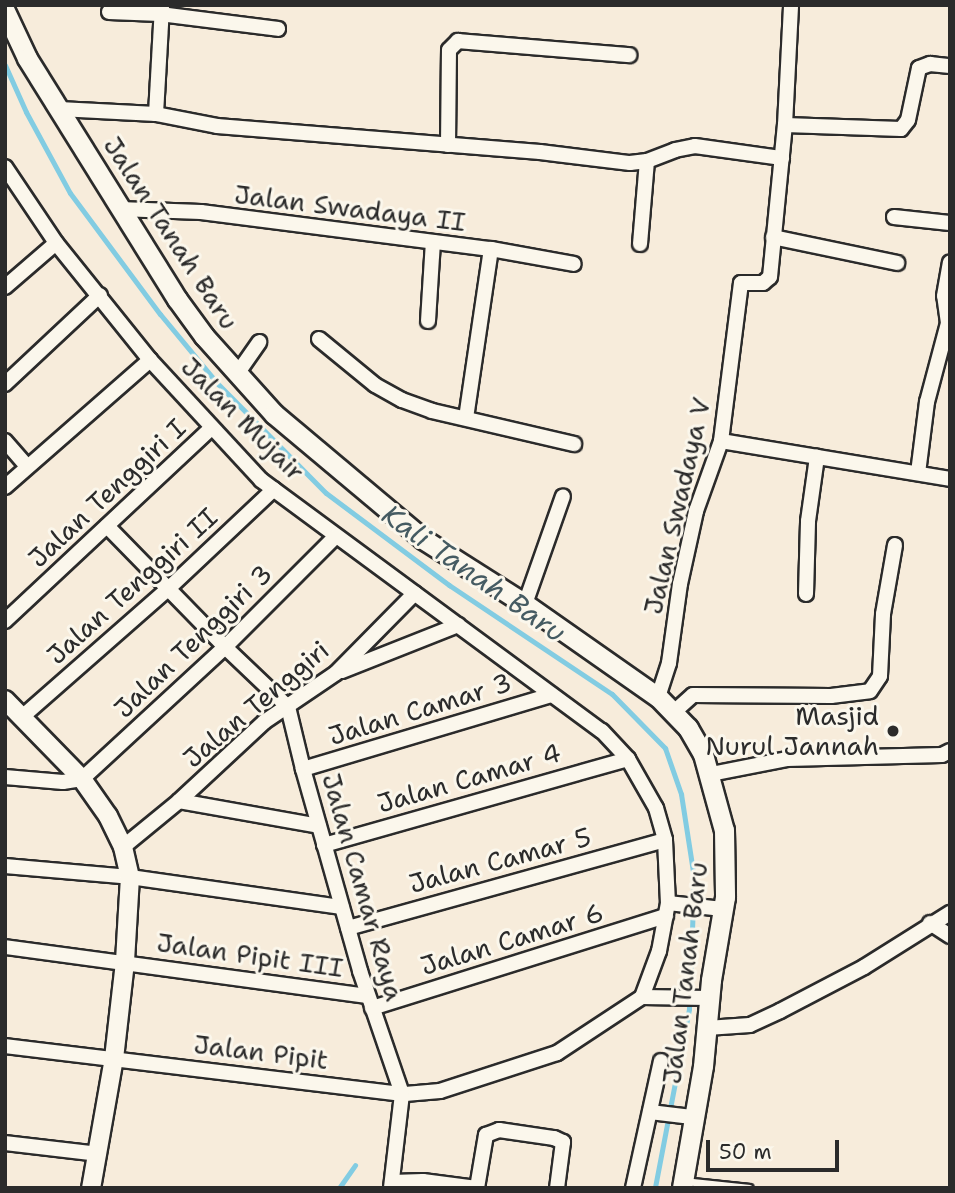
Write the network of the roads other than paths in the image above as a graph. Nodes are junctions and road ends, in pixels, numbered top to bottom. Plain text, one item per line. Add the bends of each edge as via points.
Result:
1 (790, 5) edge
2 (161, 10) edge
3 (5, 11) edge
4 (109, 12) dead end
5 (278, 29) dead end
6 (629, 55) dead end
7 (950, 66) edge
8 (59, 109) junction
9 (156, 114) junction
10 (785, 125) junction
11 (448, 145) junction
12 (782, 158) junction
13 (647, 161) junction
14 (5, 167) edge
15 (11, 191) edge
16 (119, 209) junction
17 (894, 217) dead end
18 (950, 223) edge
19 (773, 237) junction
20 (433, 242) junction
21 (56, 243) junction
22 (640, 244) dead end
23 (491, 249) junction
24 (897, 263) dead end
25 (950, 263) edge
26 (574, 264) dead end
27 (5, 287) edge
28 (100, 295) junction
29 (428, 321) dead end
30 (319, 339) dead end
31 (259, 342) dead end
32 (150, 360) junction
33 (237, 374) junction
34 (5, 384) edge
35 (466, 418) junction
36 (211, 428) junction
37 (5, 441) edge
38 (721, 441) junction
39 (574, 444) dead end
40 (817, 457) junction
41 (26, 466) junction
42 (918, 473) junction
43 (950, 479) edge
44 (5, 487) edge
45 (274, 489) junction
46 (562, 496) dead end
47 (107, 526) junction
48 (335, 537) junction
49 (895, 545) dead end
50 (169, 588) junction
51 (415, 593) junction
52 (806, 594) dead end
53 (524, 604) junction
54 (5, 621) edge
55 (458, 625) junction
56 (225, 647) junction
57 (336, 673) junction
58 (551, 695) junction
59 (658, 696) junction
60 (5, 700) edge
61 (288, 706) junction
62 (674, 712) junction
63 (22, 717) junction
64 (950, 751) edge
65 (628, 759) junction
66 (303, 769) junction
67 (711, 774) junction
68 (5, 777) edge
69 (82, 779) junction
70 (179, 801) junction
71 (319, 826) junction
72 (665, 840) junction
73 (324, 845) junction
74 (123, 847) junction
75 (5, 866) edge
76 (130, 877) junction
77 (342, 907) junction
78 (671, 908) junction
79 (717, 908) junction
80 (950, 913) edge
81 (930, 923) junction
82 (348, 928) junction
83 (950, 936) edge
84 (5, 947) edge
85 (125, 962) junction
86 (642, 997) junction
87 (704, 998) junction
88 (370, 1002) junction
89 (707, 1028) junction
90 (5, 1046) edge
91 (114, 1058) junction
92 (661, 1061) dead end
93 (402, 1094) junction
94 (654, 1112) junction
95 (686, 1116) junction
96 (5, 1143) edge
97 (98, 1154) junction
98 (682, 1184) edge
99 (391, 1185) edge
100 (90, 1188) edge
101 (477, 1188) edge
102 (557, 1188) edge
103 (633, 1188) edge
104 (749, 1188) edge

1 - 10 street
2 - 4 street
2 - 5 street
2 - 9 street
3 - 8 main road, Jalan Tanah Baru
6 - 11 street via 457,41 449,50
7 - 10 street via 919,68 908,120 901,129
8 - 9 street
8 - 16 main road, Jalan Tanah Baru
9 - 11 street via 217,125
10 - 12 street
11 - 13 street
12 - 13 street via 695,146
12 - 19 street
13 - 22 street
14 - 15 street, Jalan Mujair
15 - 21 street, Jalan Mujair
16 - 20 street, Jalan Swadaya II via 201,212
16 - 33 main road, Jalan Tanah Baru via 177,299
17 - 18 street
19 - 24 street
19 - 38 street, Jalan Swadaya V via 769,280 741,283
20 - 23 street, Jalan Swadaya II
20 - 29 street
21 - 27 street
21 - 28 street, Jalan Mujair
23 - 26 street, Jalan Swadaya II
23 - 35 street
25 - 42 street via 944,296 948,323 927,402
28 - 32 street, Jalan Mujair
28 - 34 street
30 - 35 street via 375,385 402,400
31 - 33 street
32 - 36 street, Jalan Mujair
32 - 41 street
33 - 53 main road, Jalan Tanah Baru via 274,415 376,502 423,539
35 - 39 street
36 - 45 street, Jalan Mujair
36 - 47 street, Jalan Tenggiri I
37 - 41 street
38 - 40 street
38 - 59 street, Jalan Swadaya V via 696,511 669,663
40 - 42 street
40 - 52 street via 808,521
41 - 44 street
42 - 43 street
45 - 48 street, Jalan Mujair
45 - 50 street, Jalan Tenggiri II
46 - 53 street
47 - 50 street
47 - 54 street, Jalan Tenggiri I
48 - 51 street, Jalan Mujair
48 - 56 street, Jalan Tenggiri 3
49 - 62 street via 883,614 880,676 870,691 831,696 693,695
50 - 56 street
50 - 63 street, Jalan Tenggiri II
51 - 55 street, Jalan Mujair
51 - 57 street, Jalan Tenggiri
53 - 59 main road, Jalan Tanah Baru
55 - 57 street
55 - 58 street, Jalan Mujair
56 - 61 street
56 - 69 street, Jalan Tenggiri 3
57 - 61 street, Jalan Tenggiri
58 - 65 street, Jalan Mujair via 602,731
58 - 66 street, Jalan Camar 3
59 - 62 main road, Jalan Tanah Baru
60 - 63 street
61 - 66 street, Jalan Camar Raya
61 - 70 street, Jalan Tenggiri via 264,722
62 - 67 main road, Jalan Tanah Baru via 698,745
63 - 69 street
64 - 67 street via 942,755 787,759
65 - 72 street, Jalan Mujair via 656,808
65 - 73 street, Jalan Camar 4
66 - 71 street, Jalan Camar Raya
67 - 79 main road, Jalan Tanah Baru via 724,830 726,863
68 - 69 street
69 - 74 street
70 - 71 street
70 - 74 street, Jalan Tenggiri
71 - 73 street, Jalan Camar Raya
72 - 78 street, Jalan Mujair
72 - 82 street, Jalan Camar 5
73 - 77 street, Jalan Camar Raya
74 - 76 street
75 - 76 street
76 - 77 street
76 - 85 street
77 - 82 street, Jalan Camar Raya
78 - 79 street
78 - 86 street, Jalan Mujair
78 - 88 street, Jalan Camar 6
79 - 87 main road, Jalan Tanah Baru
80 - 81 street
81 - 83 street
81 - 89 street via 864,967 760,1021
82 - 88 street, Jalan Camar Raya
84 - 85 street, Jalan Pipit III
85 - 88 street, Jalan Pipit III
85 - 91 street
86 - 87 street
86 - 93 street, Jalan Pipit via 557,1053 467,1084
87 - 89 main road, Jalan Tanah Baru
88 - 93 street, Jalan Camar Raya
89 - 95 main road, Jalan Tanah Baru
90 - 91 street, Jalan Pipit
91 - 93 street, Jalan Pipit
91 - 97 street
92 - 94 street
93 - 99 street
94 - 95 street
94 - 103 street
95 - 98 main road, Jalan Tanah Baru
96 - 97 street
97 - 100 street
98 - 104 lane
99 - 101 street via 423,1181
101 - 102 street via 486,1135 499,1130 563,1142

